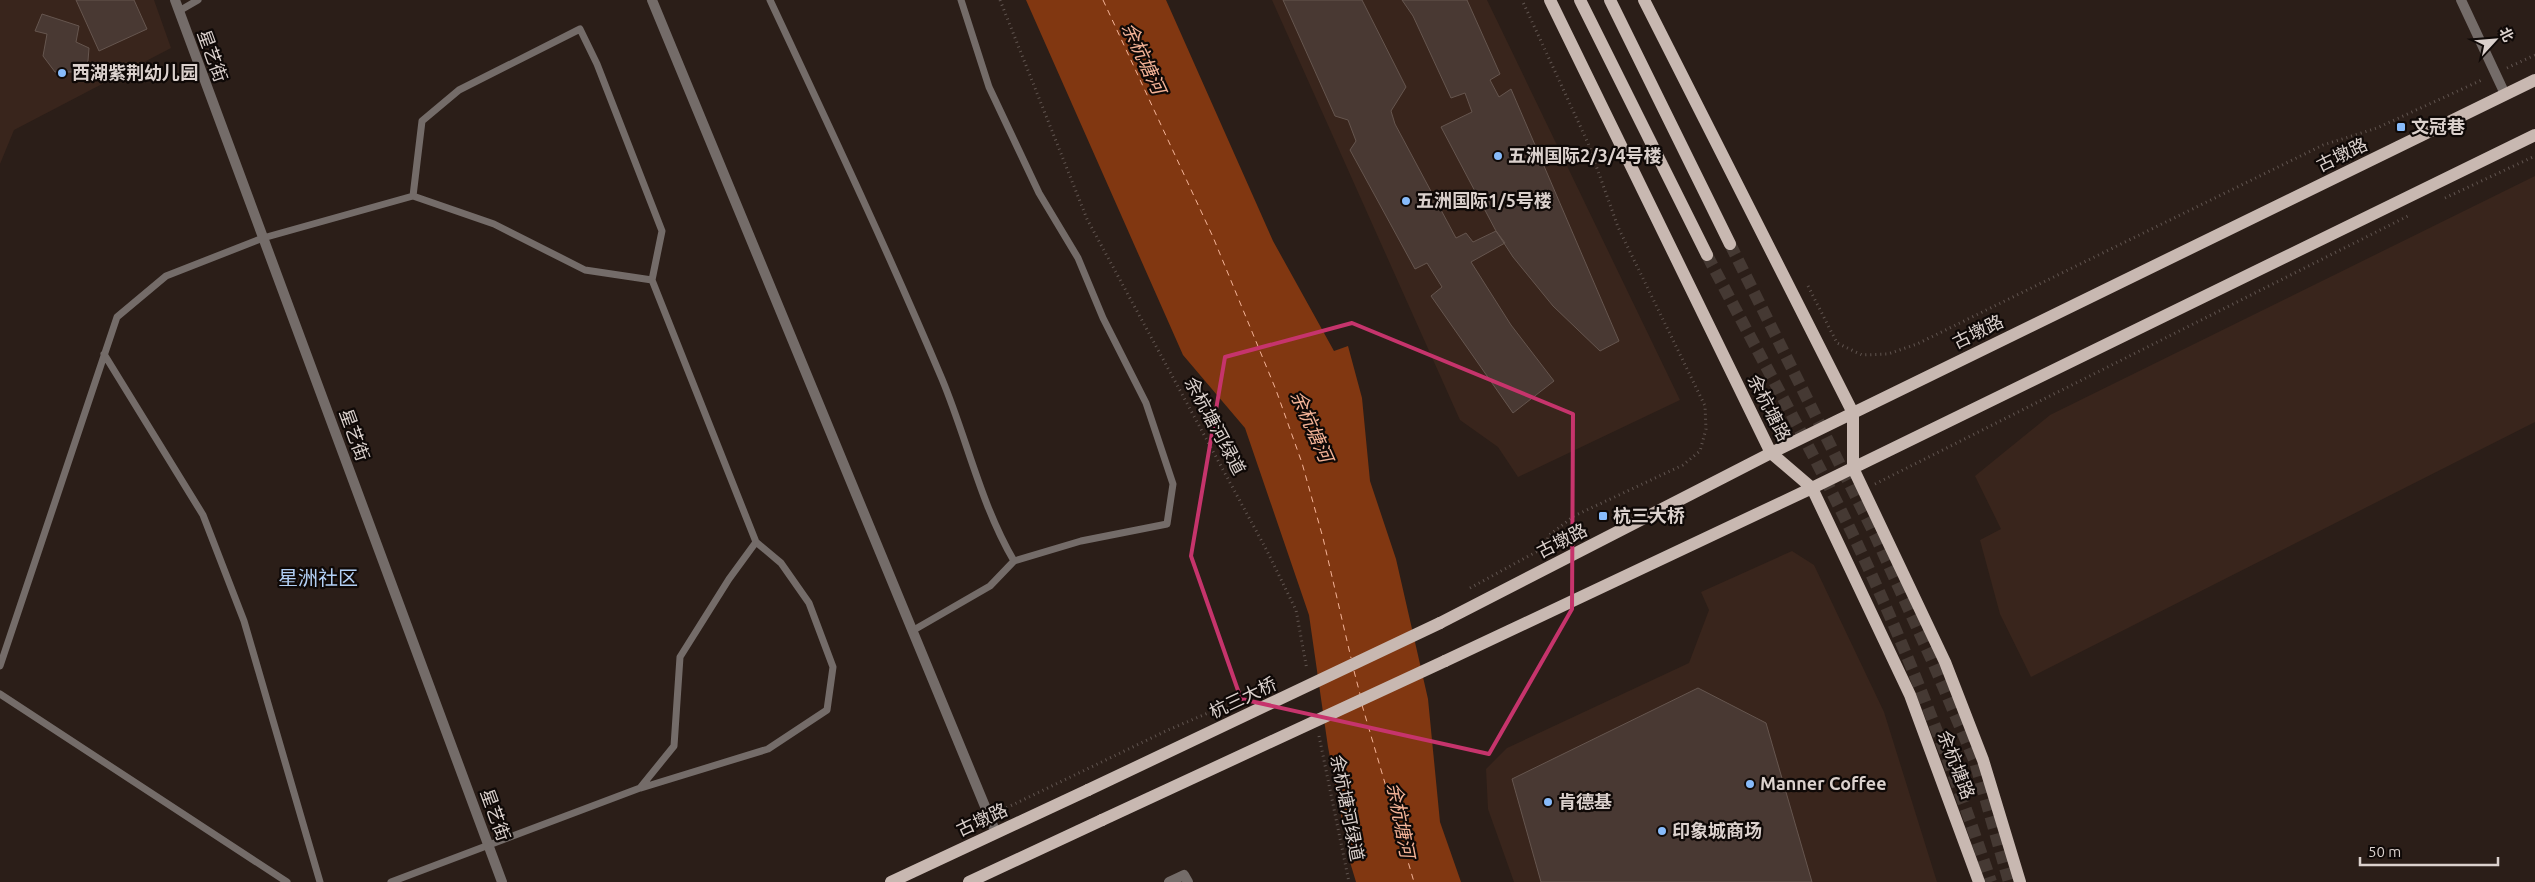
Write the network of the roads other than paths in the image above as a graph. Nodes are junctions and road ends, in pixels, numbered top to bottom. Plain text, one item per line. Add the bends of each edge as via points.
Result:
1 (174, 0) edge
2 (198, 0) edge
3 (652, 0) edge
4 (770, 0) edge
5 (961, 0) edge
6 (1550, 0) edge
7 (1580, 0) edge
8 (1610, 0) edge
9 (1644, 0) edge
10 (2461, 0) edge
11 (179, 11) junction
12 (2535, 80) edge
13 (2506, 94) junction
14 (2535, 135) edge
15 (413, 196) junction
16 (263, 238) junction
17 (1730, 244) tunnel mouth
18 (1707, 255) tunnel mouth
19 (652, 280) junction
20 (104, 354) junction
21 (1854, 413) junction
22 (1771, 453) junction
23 (1853, 468) junction
24 (1812, 488) junction
25 (756, 542) junction
26 (1014, 561) junction
27 (1440, 623) joint
28 (912, 631) junction
29 (0, 666) edge
30 (0, 694) edge
31 (640, 788) junction
32 (1088, 790) joint
33 (996, 833) junction
34 (488, 844) junction
35 (286, 882) edge
36 (320, 882) edge
37 (391, 882) edge
38 (502, 882) edge
39 (890, 882) edge
40 (969, 882) edge
41 (1168, 882) edge
42 (1188, 882) edge
43 (1979, 882) edge
44 (2020, 882) edge

1 - 11 street, 星艺街
2 - 11 lane
3 - 28 street
4 - 26 lane via 892,263 960,421 997,533
5 - 26 lane via 989,87 1039,194 1078,258 1103,318 1146,404 1173,484 1167,524 1081,541
6 - 22 main road, 余杭塘路
7 - 18 main road
8 - 17 main road
9 - 21 main road, 余杭塘路
10 - 13 street
11 - 16 street, 星艺街
12 - 13 main road, 古墩路
13 - 21 main road, 古墩路
14 - 23 main road
15 - 16 lane
15 - 19 lane via 494,224 585,270
15 - 19 lane via 422,121 459,90 580,29 597,64 662,231
16 - 20 lane via 166,276 117,316
16 - 34 street, 星艺街
19 - 25 lane
20 - 29 lane
20 - 36 lane via 203,515 244,621
21 - 22 main road, 古墩路
21 - 23 main road, 余杭塘路
22 - 24 main road, 余杭塘路
22 - 27 main road, 古墩路
23 - 24 main road
23 - 44 main road, 余杭塘路 via 1944,662 1984,760
24 - 40 main road, bridge
24 - 43 main road, 余杭塘路 via 1910,695
25 - 31 lane via 680,657 674,746
25 - 31 lane via 781,563 810,603 833,667 827,710 768,749
26 - 28 lane via 990,586
27 - 32 main road, 杭三大桥, bridge
28 - 33 street
30 - 35 lane
31 - 34 lane
32 - 33 main road, 古墩路
33 - 39 main road, 古墩路
34 - 37 lane
34 - 38 street, 星艺街
41 - 42 street via 1184,875

